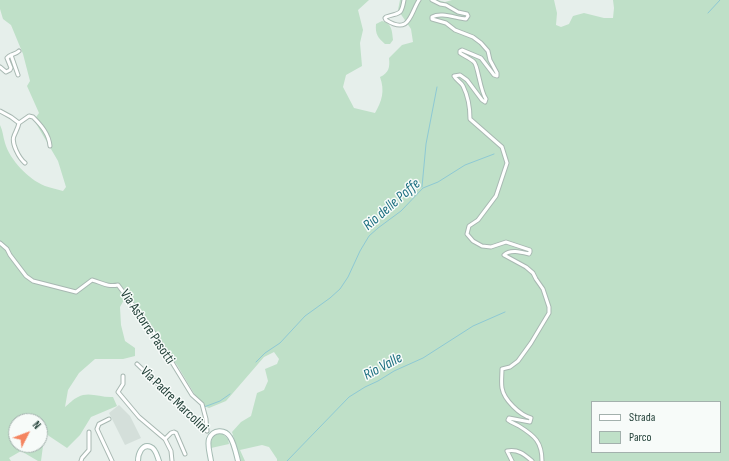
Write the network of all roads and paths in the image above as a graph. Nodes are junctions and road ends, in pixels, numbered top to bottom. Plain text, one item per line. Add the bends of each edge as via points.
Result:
1 (404, 0) edge
2 (419, 0) edge
3 (432, 0) edge
4 (19, 51) dead end
5 (10, 56) junction
6 (0, 67) edge
7 (18, 74) dead end
8 (0, 111) edge
9 (19, 123) junction
10 (50, 146) dead end
11 (25, 163) dead end
12 (0, 243) edge
13 (137, 364) dead end
14 (123, 376) dead end
15 (109, 419) dead end
16 (207, 431) junction
17 (89, 432) dead end
18 (211, 436) junction
19 (165, 439) junction
20 (185, 454) dead end
21 (81, 461) edge
22 (112, 461) edge
23 (138, 461) edge
24 (159, 461) edge
25 (172, 461) edge
26 (211, 461) edge
27 (238, 461) edge
28 (512, 461) edge
29 (532, 461) edge
30 (542, 461) edge

1 - 2 street via 400,12 395,16 386,17 386,20 403,25 411,18
3 - 30 street via 467,14 466,19 442,15 432,17 481,43 488,51 497,73 497,76 494,75 481,58 460,51 476,64 481,90 486,99 485,102 482,100 468,80 460,75 454,76 463,85 470,119 502,147 507,163 496,196 478,220 469,226 467,234 482,246 491,248 506,242 530,250 529,254 507,252 504,255 526,266 533,273 550,307 549,313 518,361 502,369 504,395 526,417 531,418 530,422 509,418 508,420 536,439 541,446
4 - 5 street
5 - 6 street via 7,58 10,70 6,72
5 - 7 street
8 - 9 street
9 - 10 street via 29,116 33,117 44,129
9 - 11 street via 13,138 20,158
12 - 16 street, Via Astorre Pasotti via 32,281 76,292 92,280 110,287 118,285 154,333 192,395 202,404
13 - 16 street, Via Padre Marcolini
14 - 19 street via 123,384 118,392 143,421
15 - 22 street via 97,429
16 - 18 street, Via Padre Marcolini
17 - 21 street via 89,450
18 - 26 main road via 208,443
18 - 27 main road via 218,431 229,435
19 - 20 street via 174,432
19 - 25 street via 171,451
23 - 24 main road via 139,453 147,446 154,449
28 - 29 street via 507,451 509,450 521,452

